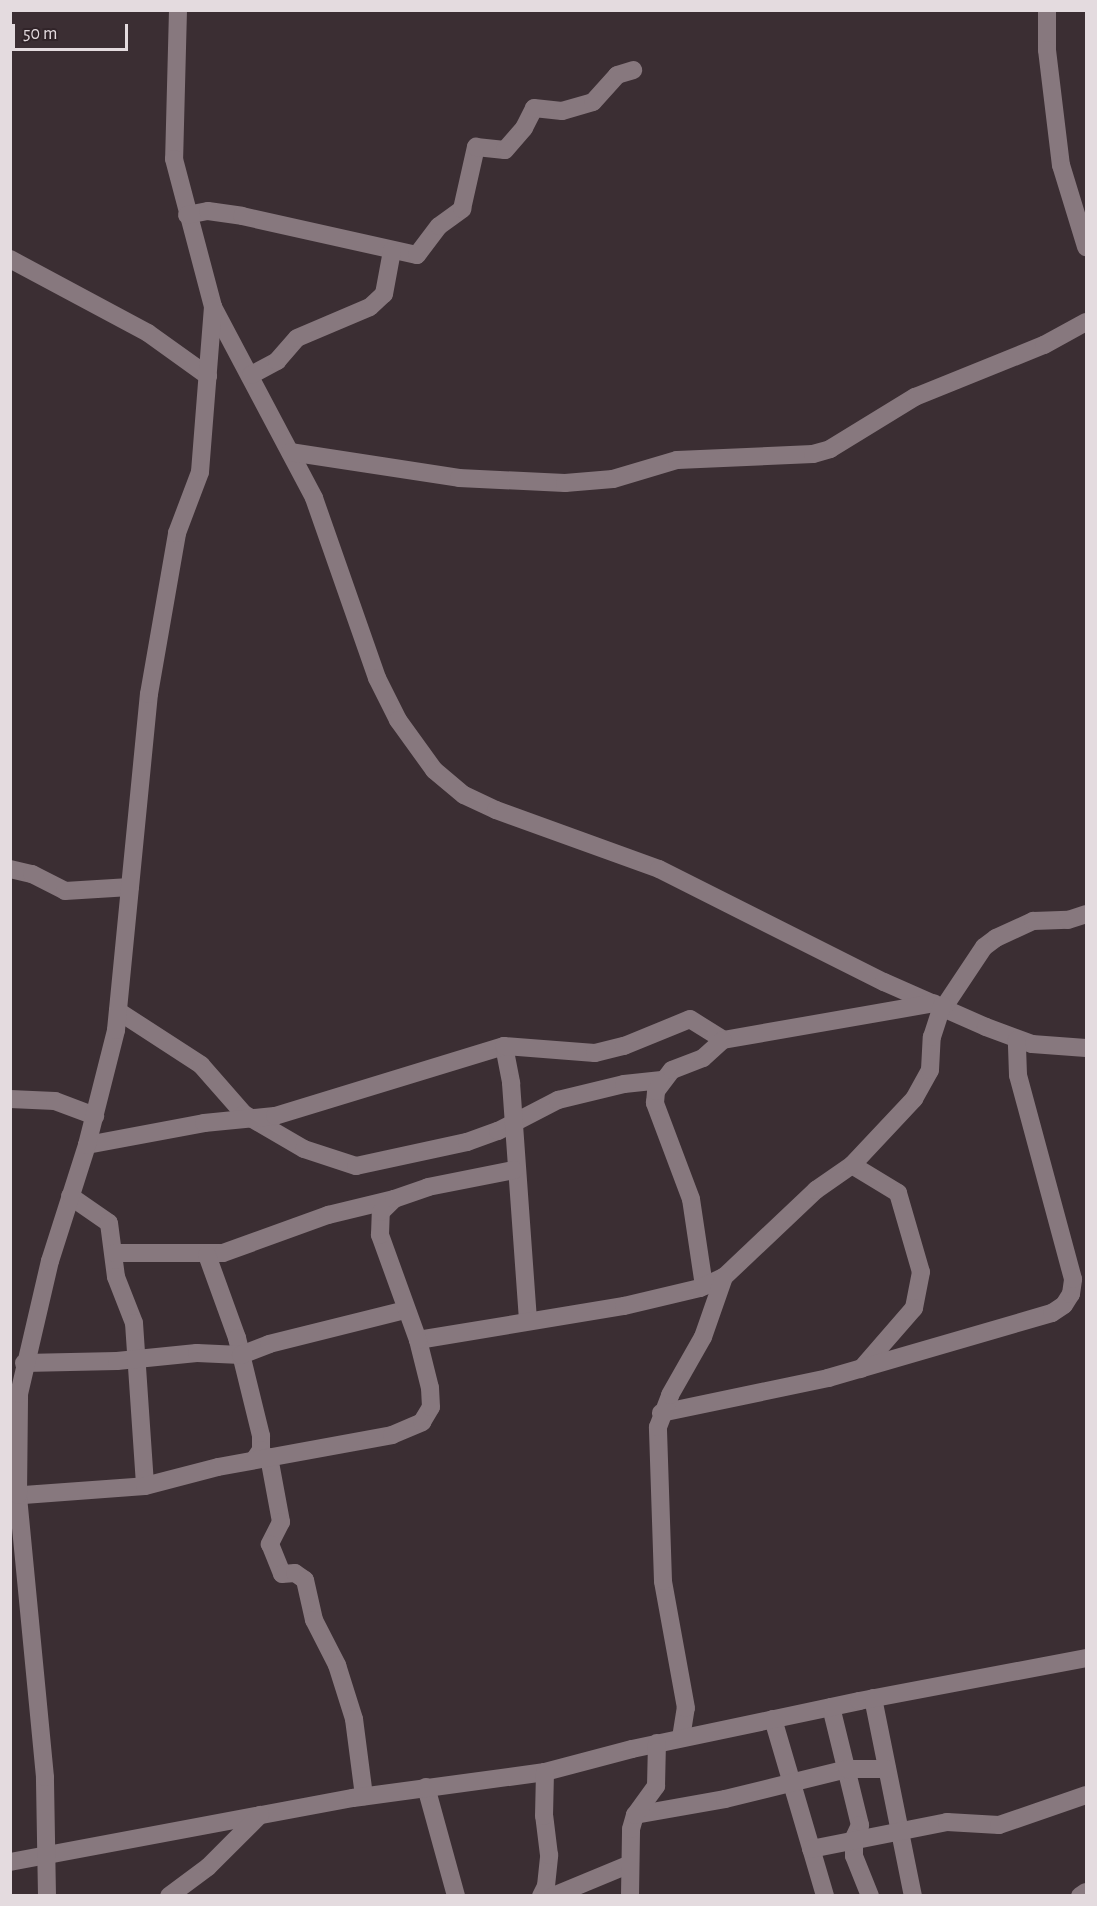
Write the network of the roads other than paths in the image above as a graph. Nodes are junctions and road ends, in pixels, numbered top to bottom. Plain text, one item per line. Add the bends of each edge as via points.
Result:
1 (178, 10) edge
2 (1047, 10) edge
3 (633, 70) dead end
4 (187, 215) junction
5 (1086, 247) edge
6 (392, 251) junction
7 (10, 259) edge
8 (213, 307) junction
9 (1086, 322) edge
10 (238, 351) junction
11 (210, 357) junction
12 (208, 375) junction
13 (251, 375) junction
14 (290, 452) junction
15 (10, 869) edge
16 (130, 887) junction
17 (1086, 914) edge
18 (940, 1006) junction
19 (118, 1011) junction
20 (723, 1040) junction
21 (1017, 1040) junction
22 (504, 1046) junction
23 (1086, 1048) edge
24 (662, 1080) junction
25 (10, 1100) edge
26 (95, 1116) junction
27 (249, 1117) junction
28 (512, 1123) junction
29 (87, 1145) junction
30 (852, 1165) junction
31 (514, 1170) junction
32 (70, 1197) junction
33 (394, 1199) junction
34 (114, 1253) junction
35 (207, 1255) junction
36 (724, 1277) junction
37 (704, 1286) junction
38 (405, 1310) junction
39 (528, 1320) junction
40 (418, 1340) junction
41 (241, 1355) junction
42 (136, 1359) junction
43 (24, 1363) junction
44 (861, 1369) junction
45 (662, 1413) junction
46 (261, 1459) junction
47 (145, 1486) junction
48 (14, 1496) edge
49 (1086, 1658) edge
50 (873, 1698) junction
51 (831, 1707) junction
52 (773, 1719) junction
53 (681, 1738) junction
54 (657, 1743) junction
55 (847, 1769) junction
56 (887, 1769) junction
57 (545, 1772) junction
58 (789, 1782) junction
59 (426, 1787) junction
60 (1086, 1795) edge
61 (364, 1796) junction
62 (260, 1815) junction
63 (635, 1815) junction
64 (899, 1834) junction
65 (854, 1838) junction
66 (811, 1849) junction
67 (45, 1856) junction
68 (10, 1862) edge
69 (628, 1865) junction
70 (1086, 1892) edge
71 (47, 1896) edge
72 (170, 1896) edge
73 (456, 1896) edge
74 (541, 1896) edge
75 (553, 1896) edge
76 (630, 1896) edge
77 (825, 1896) edge
78 (870, 1896) edge
79 (913, 1896) edge
80 (1080, 1896) edge

1 - 4 street via 174,159
2 - 5 street via 1047,50 1061,165
3 - 6 street via 617,75 593,102 562,111 534,108 524,128 505,150 476,147 462,209 439,226 417,255
4 - 6 street via 208,211 242,216
4 - 8 street
6 - 13 street via 384,294 370,307 297,338 277,361
7 - 12 street via 148,333
8 - 10 street
8 - 11 street
9 - 14 street via 1044,345 915,398 830,449 813,454 688,458 613,479 556,483 459,478
10 - 11 street via 224,349
10 - 13 street
11 - 12 street
12 - 16 street via 200,472 177,533 149,694
13 - 14 street
14 - 18 street via 314,498 377,678 398,720 434,770 464,795 496,810 659,869
15 - 16 street via 32,874 64,891
16 - 19 street
17 - 18 street via 1068,920 1033,921 996,938 984,947
18 - 20 street
18 - 21 street
18 - 30 street via 932,1037 930,1070 922,1088 898,1119
19 - 26 street
19 - 27 street via 201,1065 231,1104
20 - 22 street via 690,1019 624,1047 595,1053
20 - 24 street via 703,1058 679,1066
21 - 23 street
21 - 44 street via 1018,1075 1068,1258 1071,1294 1052,1313
22 - 27 street via 275,1116
22 - 28 street
24 - 28 street via 624,1084 558,1100
24 - 37 street via 655,1103 691,1199
25 - 26 street via 55,1101
26 - 29 street
27 - 28 street via 304,1149 356,1166 467,1142
27 - 29 street
28 - 31 street
29 - 32 street
30 - 36 street via 816,1190
30 - 44 street via 898,1193 921,1272 914,1308
31 - 33 street via 428,1187
31 - 39 street
32 - 34 street via 109,1223
32 - 43 street
33 - 35 street via 328,1215 240,1249
33 - 38 street via 386,1204 379,1221
34 - 35 street
34 - 42 street via 119,1288 134,1323
35 - 41 street
36 - 37 street
36 - 45 street via 703,1337
37 - 39 street via 624,1306
38 - 40 street
38 - 41 street via 269,1344
39 - 40 street
40 - 46 street via 431,1399 422,1422 392,1435
41 - 42 street via 197,1353
41 - 46 street via 262,1442
42 - 43 street
42 - 47 street
43 - 48 street
44 - 45 street
45 - 53 street via 658,1446 663,1581 686,1708
46 - 47 street
46 - 61 street via 282,1521 270,1545 282,1574 296,1573 305,1580 314,1620 337,1665 354,1719
47 - 48 street
48 - 67 street via 45,1777
49 - 50 street
50 - 51 street
50 - 56 street
51 - 52 street
51 - 55 street
52 - 53 street
52 - 58 street
53 - 54 street
54 - 57 street
54 - 63 street via 656,1786
55 - 56 street
55 - 58 street
55 - 65 street via 860,1825
56 - 64 street
57 - 59 street
57 - 74 street via 549,1864
58 - 63 street via 725,1799
58 - 66 street
59 - 61 street
59 - 73 street
60 - 64 street via 1005,1823 947,1822
61 - 62 street
62 - 67 street
62 - 72 street via 208,1867
63 - 69 street
64 - 65 street
64 - 79 street
65 - 66 street
65 - 78 street via 854,1856
66 - 77 street
67 - 68 street
67 - 71 street
69 - 75 street
69 - 76 street
70 - 80 street

